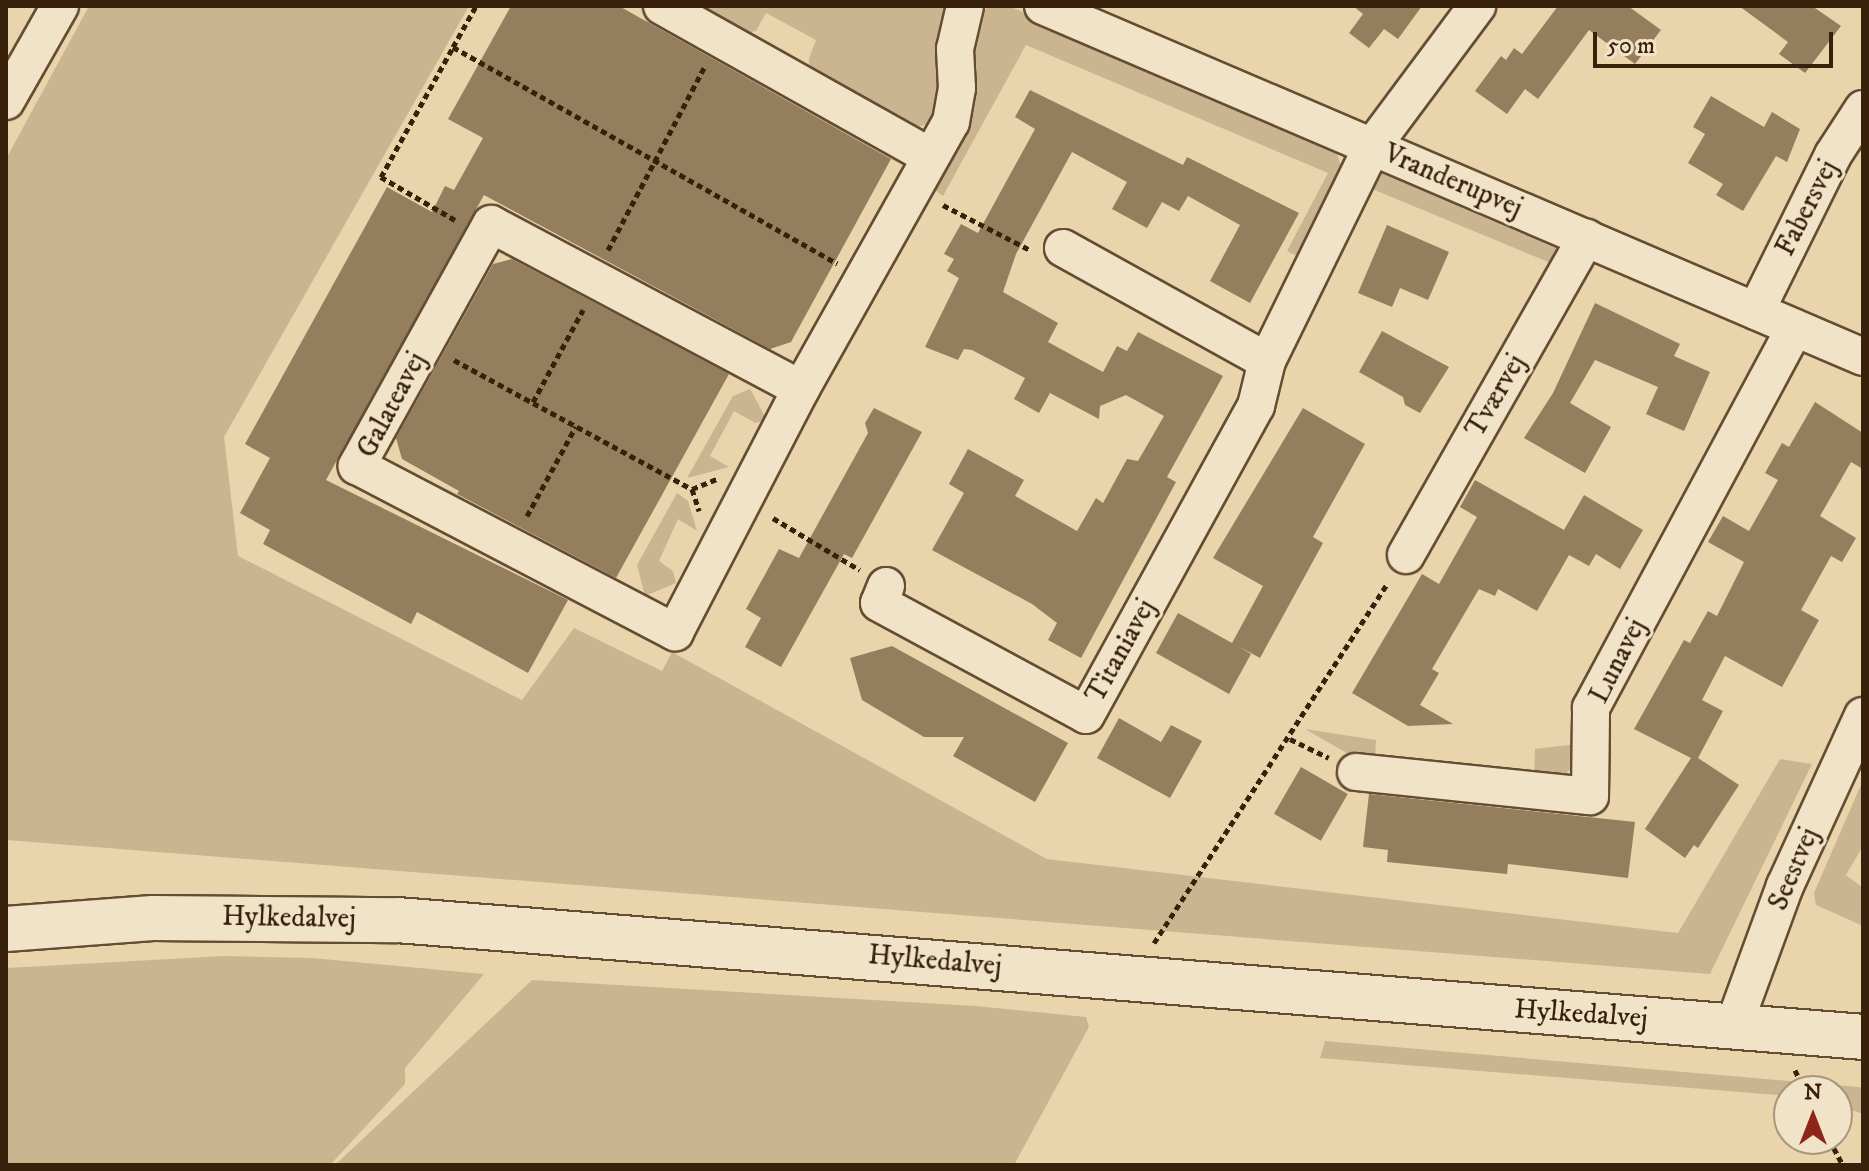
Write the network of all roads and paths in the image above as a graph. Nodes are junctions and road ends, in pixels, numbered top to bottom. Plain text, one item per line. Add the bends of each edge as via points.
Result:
1 (60, 6) edge
2 (476, 6) edge
3 (662, 6) edge
4 (965, 6) edge
5 (1477, 6) edge
6 (1059, 9) edge
7 (720, 39) junction
8 (453, 47) junction
9 (6, 101) edge
10 (1863, 109) edge
11 (1372, 147) junction
12 (929, 156) junction
13 (654, 162) junction
14 (911, 188) junction
15 (484, 237) junction
16 (1586, 238) junction
17 (1063, 248) joint
18 (862, 277) junction
19 (596, 280) junction
20 (1756, 311) junction
21 (1795, 328) junction
22 (425, 344) junction
23 (1863, 357) edge
24 (1267, 361) junction
25 (801, 389) junction
26 (533, 402) junction
27 (576, 426) junction
28 (745, 501) junction
29 (511, 547) junction
30 (1406, 555) joint
31 (714, 559) junction
32 (886, 586) joint
33 (1863, 716) edge
34 (1290, 739) junction
35 (1356, 772) joint
36 (6, 929) edge
37 (1131, 977) junction
38 (1734, 1025) junction
39 (1863, 1037) edge

1 - 9 street
2 - 8 path
3 - 7 street
4 - 12 street, Galateavej via 955,49 957,88 951,122
5 - 11 street, Titaniavej
6 - 11 street, Vranderupvej
7 - 12 street
7 - 13 path
8 - 13 path
8 - 15 path via 381,177
10 - 20 street, Fabersvej via 1833,155
11 - 16 street, Vranderupvej
11 - 24 street, Titaniavej
12 - 14 street, Galateavej
13 - 18 path
13 - 19 path
14 - 17 path via 1034,252
14 - 18 street, Galateavej
15 - 19 street via 491,224
15 - 22 street, Galateavej
16 - 20 street, Vranderupvej
16 - 30 street, Tværvej
17 - 24 street
18 - 25 street, Galateavej
19 - 25 street
19 - 26 path
20 - 21 street, Vranderupvej
21 - 23 street, Vranderupvej
21 - 35 street, Lunavej via 1591,708 1590,796
22 - 26 path
22 - 29 street, Galateavej via 357,466
24 - 32 street, Titaniavej via 1256,406 1086,715 879,603
25 - 28 street, Galateavej
26 - 27 path
27 - 29 path
27 - 31 path via 692,489
28 - 31 street, Galateavej
28 - 32 path
29 - 31 street, Galateavej via 675,632
30 - 34 path
33 - 38 street, Seestvej via 1785,886
34 - 35 path
34 - 37 path
36 - 37 street, Hylkedalvej via 153,918 314,916
37 - 38 street, Hylkedalvej
38 - 39 street, Hylkedalvej

